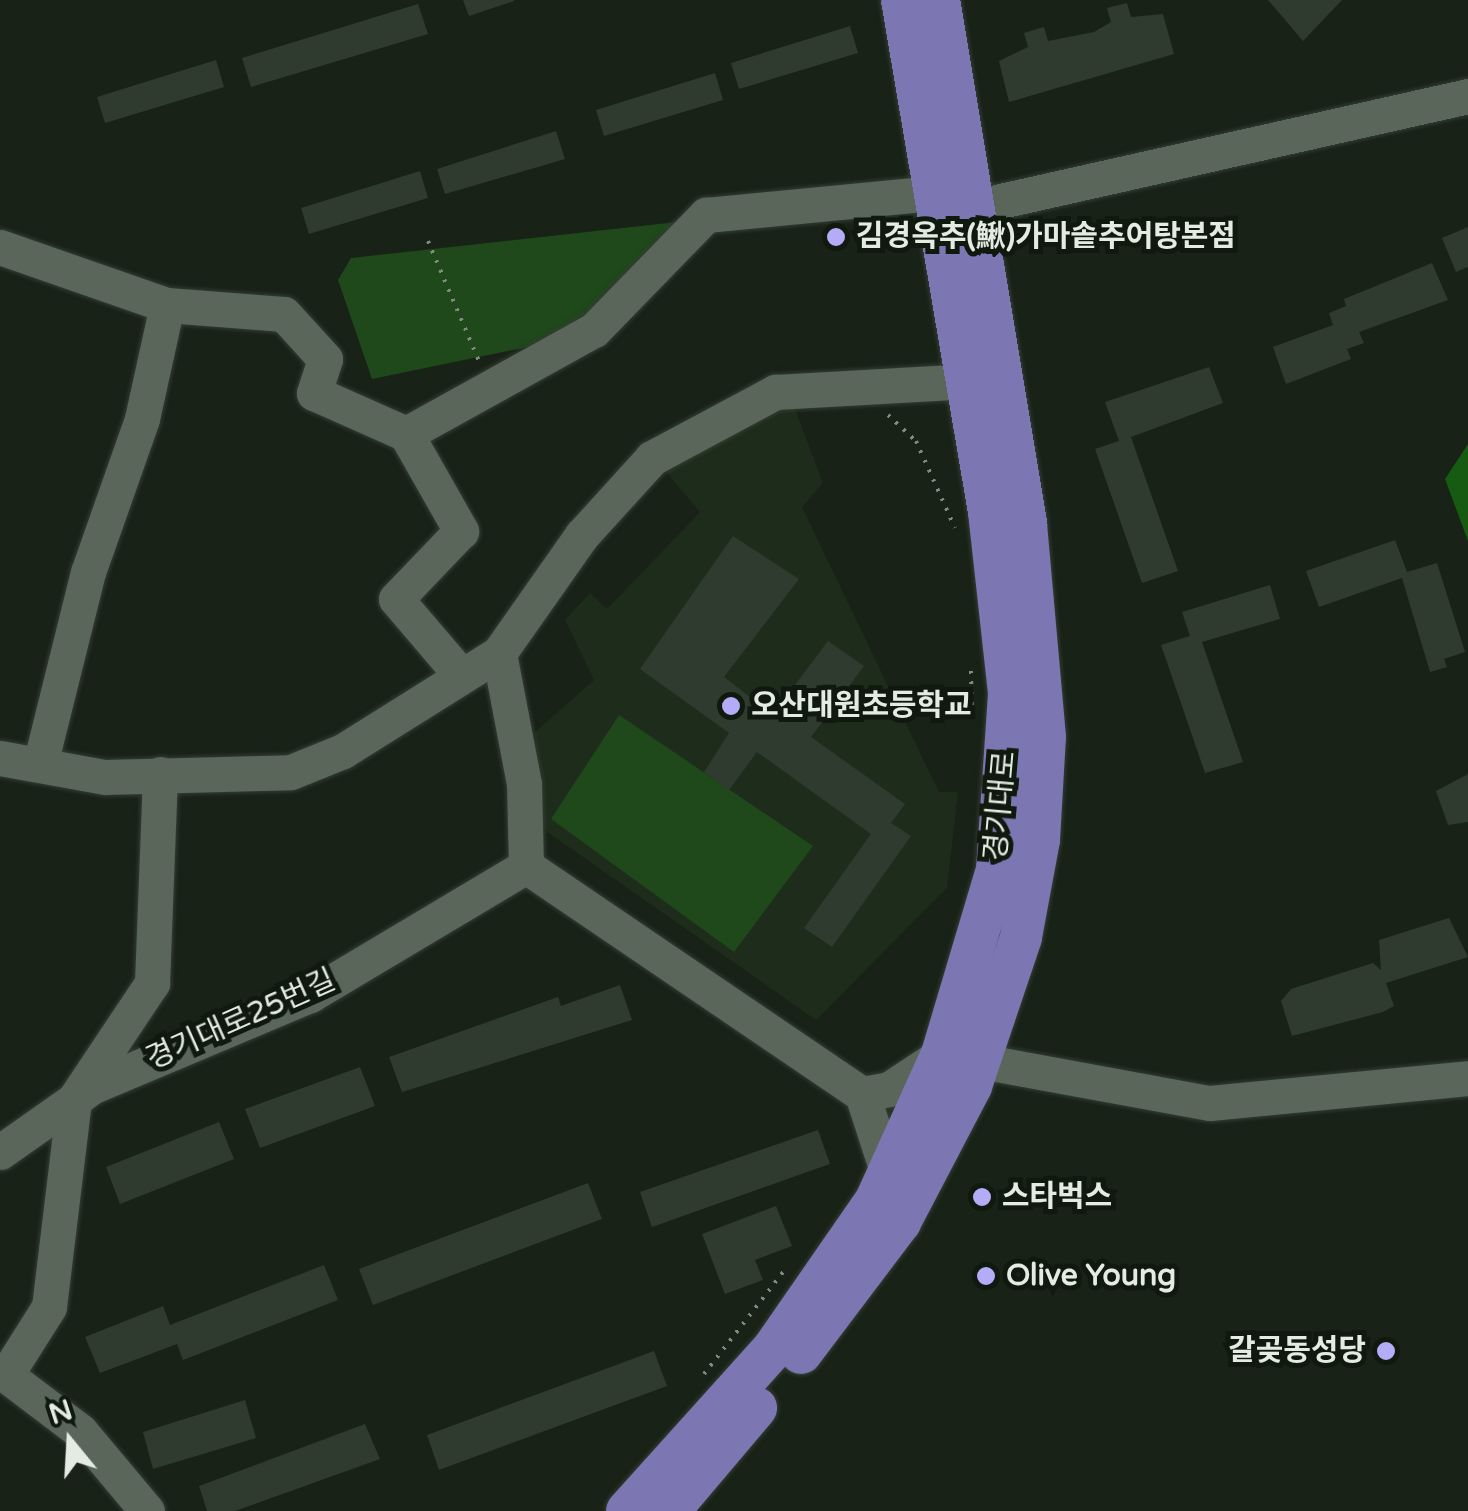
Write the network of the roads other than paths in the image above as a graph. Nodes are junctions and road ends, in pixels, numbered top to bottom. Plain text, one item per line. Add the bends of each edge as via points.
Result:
1 (902, 0) edge
2 (939, 0) edge
3 (1468, 96) edge
4 (955, 200) junction
5 (0, 247) edge
6 (166, 305) junction
7 (996, 326) junction
8 (966, 370) junction
9 (406, 434) junction
10 (499, 652) junction
11 (460, 674) junction
12 (0, 758) edge
13 (40, 764) junction
14 (160, 774) junction
15 (526, 866) junction
16 (962, 1055) junction
17 (1468, 1078) edge
18 (862, 1094) junction
19 (74, 1100) junction
20 (0, 1152) edge
21 (888, 1174) junction
22 (3, 1372) edge
23 (147, 1511) edge
24 (627, 1511) edge
25 (669, 1511) edge

1 - 4 main road, 경기대로
2 - 4 main road, 경기대로
3 - 4 street
4 - 7 main road, 경기대로
4 - 8 main road, 경기대로
4 - 9 street via 706,214 594,330
5 - 6 street
6 - 9 street via 284,314 325,359 314,393
6 - 13 street via 142,419 88,572
7 - 8 street
7 - 16 main road, 경기대로 via 1045,738 1020,936
8 - 10 street via 953,382 776,392 652,458 582,535
8 - 16 main road, 경기대로 via 1010,692 997,870
9 - 11 street via 461,531 396,598
10 - 11 street
10 - 15 street via 524,784
11 - 14 street via 343,752 291,772
12 - 13 street
13 - 14 street via 105,776
14 - 19 street via 152,983
15 - 18 street
15 - 19 street, 경기대로25번길 via 310,995 166,1051
16 - 17 street via 1210,1102
16 - 18 street via 889,1090
16 - 21 main road, 경기대로
16 - 25 main road, 경기대로 via 900,1222
18 - 21 street
19 - 20 street
19 - 22 street via 49,1307
21 - 24 main road, 경기대로 via 773,1349
22 - 23 street via 80,1431

